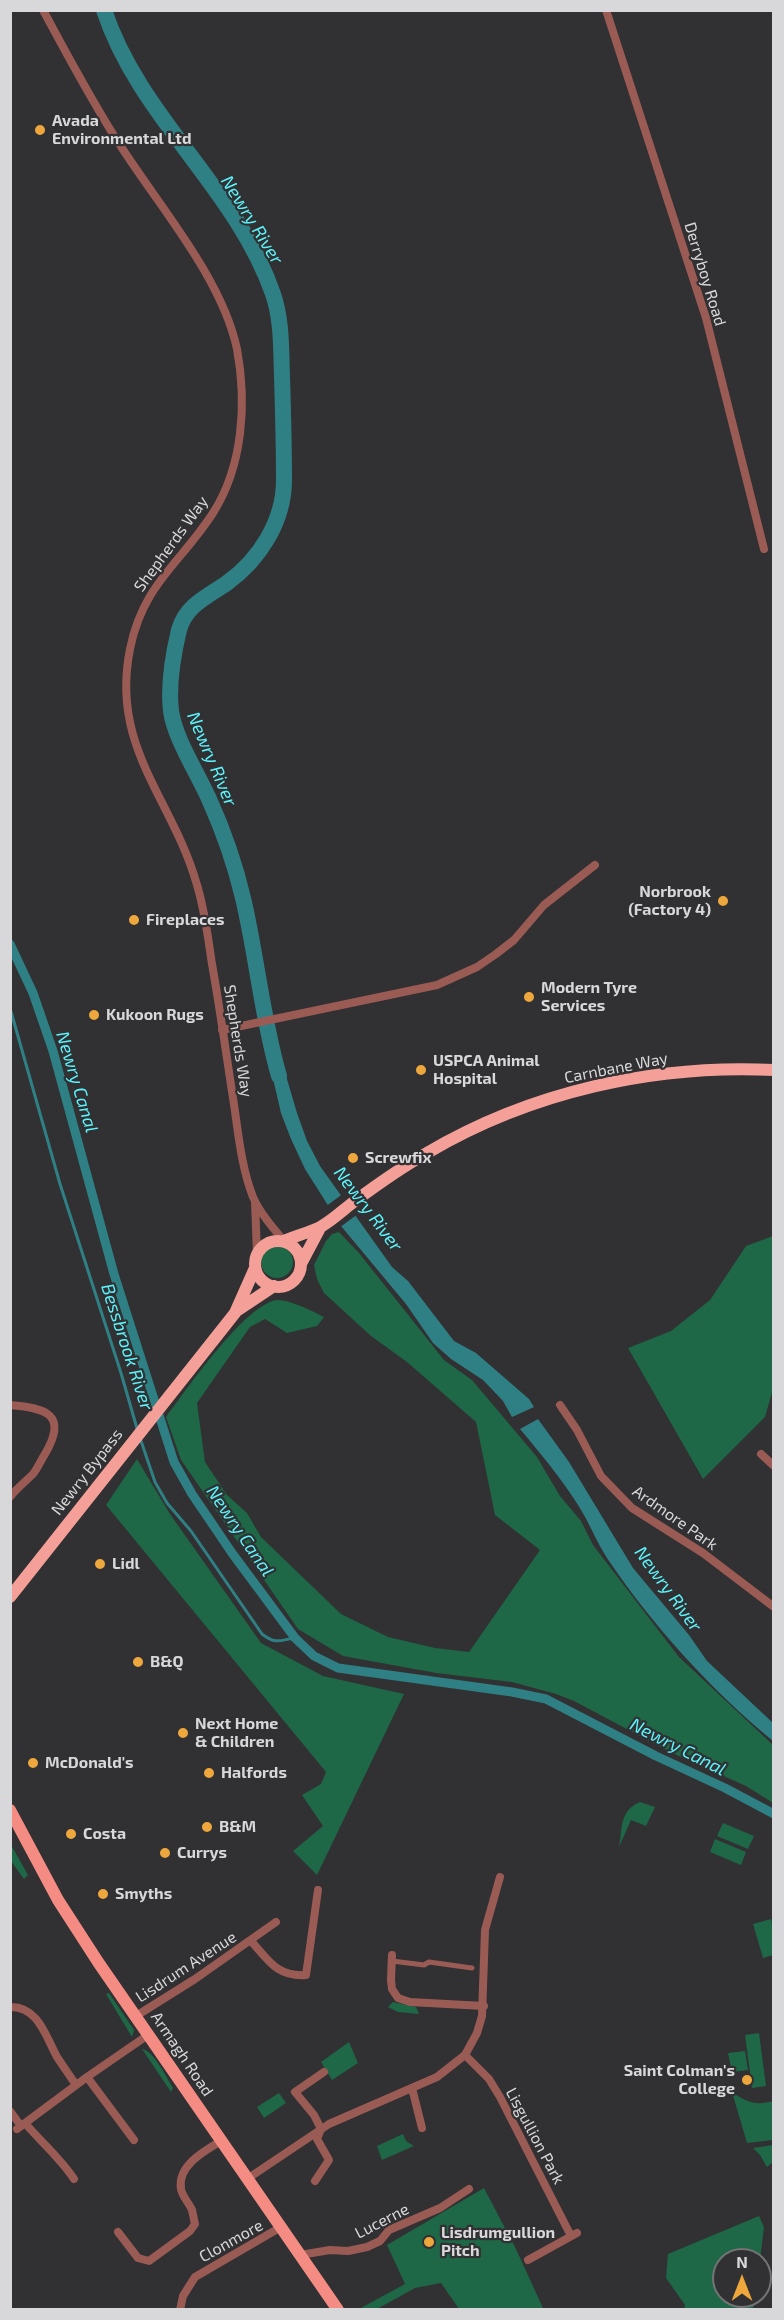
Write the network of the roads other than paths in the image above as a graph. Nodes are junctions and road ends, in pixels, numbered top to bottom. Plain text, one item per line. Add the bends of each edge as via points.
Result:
1 (43, 10) edge
2 (606, 10) edge
3 (764, 549) dead end
4 (595, 865) dead end
5 (222, 1030) junction
6 (774, 1070) edge
7 (254, 1200) junction
8 (324, 1224) junction
9 (284, 1241) junction
10 (257, 1254) junction
11 (302, 1262) junction
12 (255, 1268) junction
13 (274, 1287) junction
14 (235, 1312) junction
15 (10, 1405) edge
16 (560, 1405) dead end
17 (761, 1454) dead end
18 (774, 1466) edge
19 (10, 1497) edge
20 (10, 1597) edge
21 (774, 1607) edge
22 (10, 1810) edge
23 (500, 1877) dead end
24 (318, 1890) dead end
25 (276, 1922) dead end
26 (251, 1941) junction
27 (392, 1958) joint
28 (472, 1968) dead end
29 (484, 2006) junction
30 (10, 2007) edge
31 (136, 2016) junction
32 (148, 2036) junction
33 (465, 2055) junction
34 (324, 2072) dead end
35 (87, 2077) junction
36 (76, 2085) junction
37 (412, 2088) junction
38 (10, 2111) edge
39 (21, 2126) junction
40 (422, 2128) dead end
41 (321, 2129) junction
42 (134, 2140) dead end
43 (221, 2141) junction
44 (74, 2179) dead end
45 (247, 2179) junction
46 (315, 2181) dead end
47 (469, 2189) dead end
48 (281, 2227) junction
49 (118, 2232) dead end
50 (300, 2255) junction
51 (528, 2260) dead end
52 (180, 2310) edge
53 (338, 2310) edge

1 - 5 street, Shepherds Way via 120,145 210,283 237,350 241,411 234,468 213,513 158,582 144,606 134,629 126,677 130,725 138,752 197,884
2 - 3 street, Derryboy Road via 706,318
4 - 5 street via 544,905 514,940 459,976 436,985
5 - 7 street, Shepherds Way via 240,1146
6 - 8 highway, Carnbane Way via 727,1069 637,1077 547,1099 443,1144
7 - 9 street, Shepherds Way
7 - 10 street, Shepherds Way
8 - 9 highway
8 - 11 highway
9 - 10 highway via 272,1241
9 - 11 highway via 296,1248
10 - 12 highway
11 - 13 highway via 294,1281
12 - 13 highway via 262,1280
12 - 14 highway
13 - 14 highway
14 - 20 highway, Newry Bypass
15 - 19 street via 39,1408 53,1420 55,1429 55,1436 34,1473
16 - 21 street, Ardmore Park via 601,1476 632,1508 703,1553
17 - 18 street
22 - 31 main road, Armagh Road via 58,1900
23 - 29 street via 484,1930
24 - 26 street, Lisdrum Avenue via 306,1975 276,1969
25 - 26 street, Lisdrum Avenue
26 - 31 street, Lisdrum Avenue
27 - 28 street
27 - 29 street via 392,1989 398,1998
29 - 33 street via 477,2033
30 - 36 street via 20,2006 40,2023
31 - 32 main road, Armagh Road
32 - 35 street
32 - 43 main road, Armagh Road
33 - 37 street via 437,2077
33 - 51 street, Lisgullion Park via 489,2079 500,2097 574,2235
34 - 41 street via 295,2092
35 - 36 street
35 - 42 street
36 - 39 street
37 - 40 street
37 - 41 street
38 - 39 street
39 - 44 street
41 - 45 street
41 - 46 street via 317,2139 329,2160
43 - 45 main road, Armagh Road
43 - 49 street via 195,2159 181,2176 181,2190 195,2224 190,2231 149,2262 138,2258
45 - 48 main road, Armagh Road
47 - 50 street, Lucerne via 440,2208 389,2230 380,2241 367,2247
48 - 50 main road, Armagh Road
48 - 52 street, Clonmore via 195,2277 183,2296
50 - 53 main road, Armagh Road

